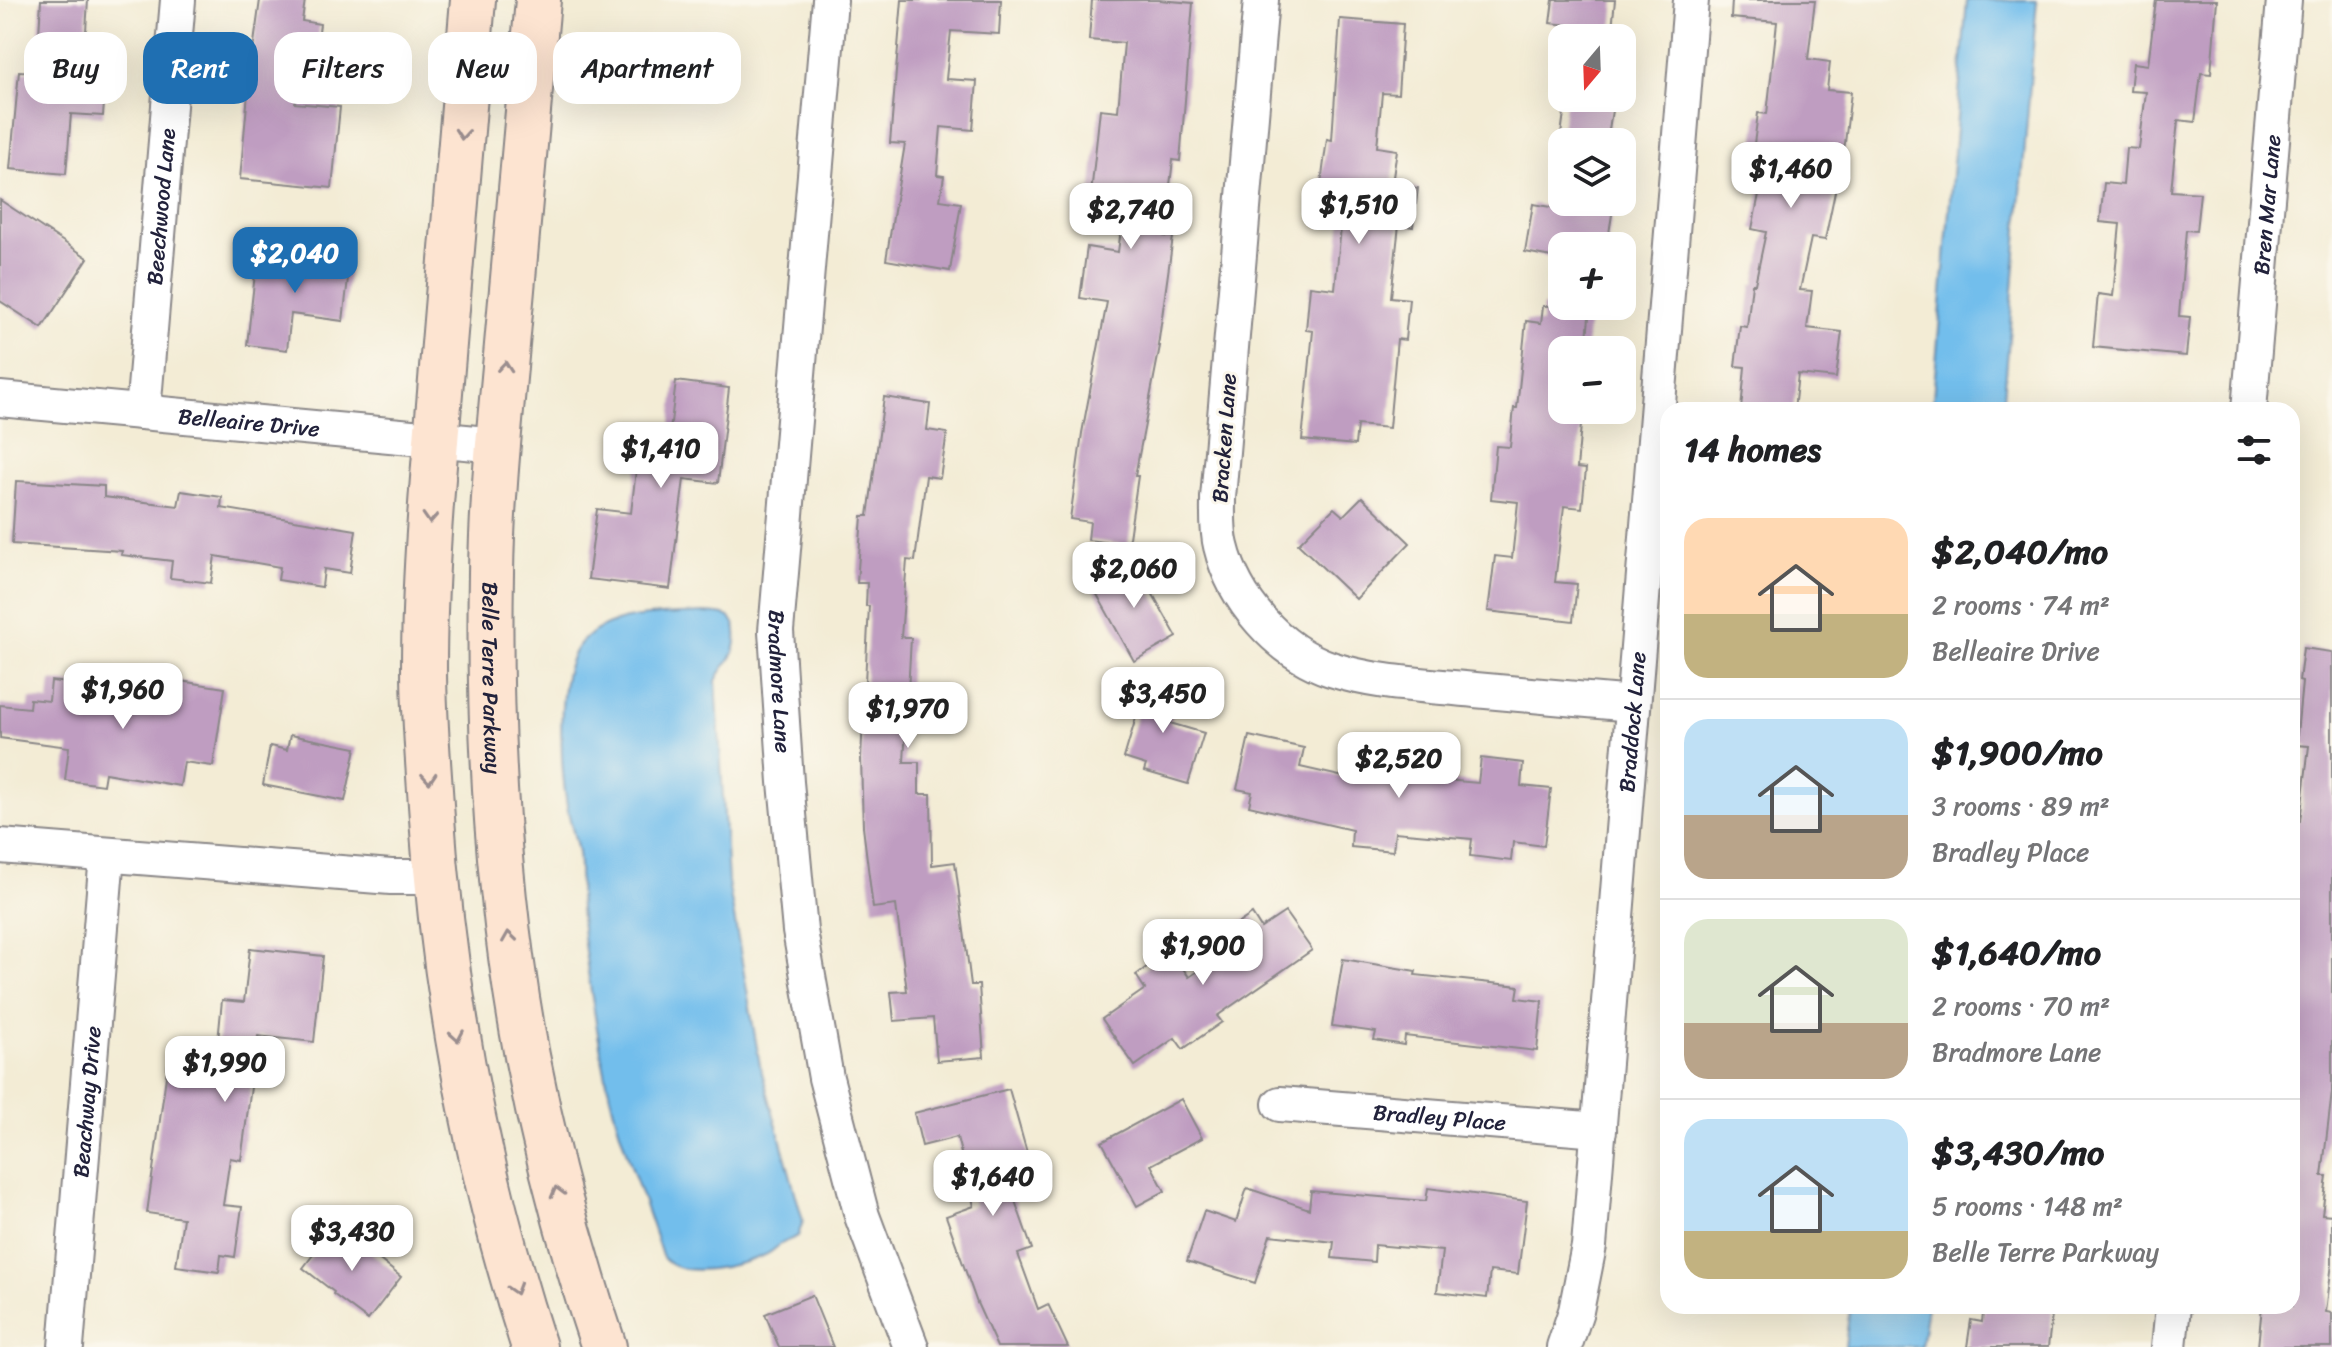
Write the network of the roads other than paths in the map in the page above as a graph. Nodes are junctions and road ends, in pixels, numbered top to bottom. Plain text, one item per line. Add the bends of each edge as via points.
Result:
1 (178, 0) edge
2 (473, 0) edge
3 (538, 0) edge
4 (830, 0) edge
5 (1261, 0) edge
6 (1691, 0) edge
7 (2284, 0) edge
8 (0, 399) edge
9 (2250, 402) edge
10 (143, 412) junction
11 (436, 440) junction
12 (498, 445) junction
13 (1633, 704) junction
14 (0, 846) edge
15 (107, 855) junction
16 (436, 877) junction
17 (1280, 1104) dead end
18 (1599, 1130) junction
19 (2172, 1314) edge
20 (66, 1347) edge
21 (73, 1347) edge
22 (534, 1347) edge
23 (604, 1347) edge
24 (911, 1347) edge
25 (1564, 1347) edge
26 (2169, 1347) edge

1 - 10 street, Beechwood Lane
2 -> 11 main road
12 -> 3 main road, Belle Terre Parkway
4 - 24 street, Bradmore Lane via 776,631 800,931 826,1078 862,1216
5 - 13 street, Bracken Lane via 1218,498 1221,546 1243,597 1283,642 1330,668 1397,683
6 - 13 street, Braddock Lane
7 - 9 street, Bren Mar Lane
8 - 10 street, Belleaire Drive
10 - 11 street, Belleaire Drive
11 - 12 street, Belleaire Drive
11 -> 16 main road via 424,669
23 -> 12 main road, Belle Terre Parkway via 552,1173 507,929 491,717
13 - 18 street, Braddock Lane
14 - 15 street
15 - 16 street
15 - 20 street, Beachway Drive
16 -> 22 main road via 470,1112
17 - 18 street, Bradley Place
18 - 25 street, Braddock Lane via 1584,1278
19 - 26 street
20 - 21 street

